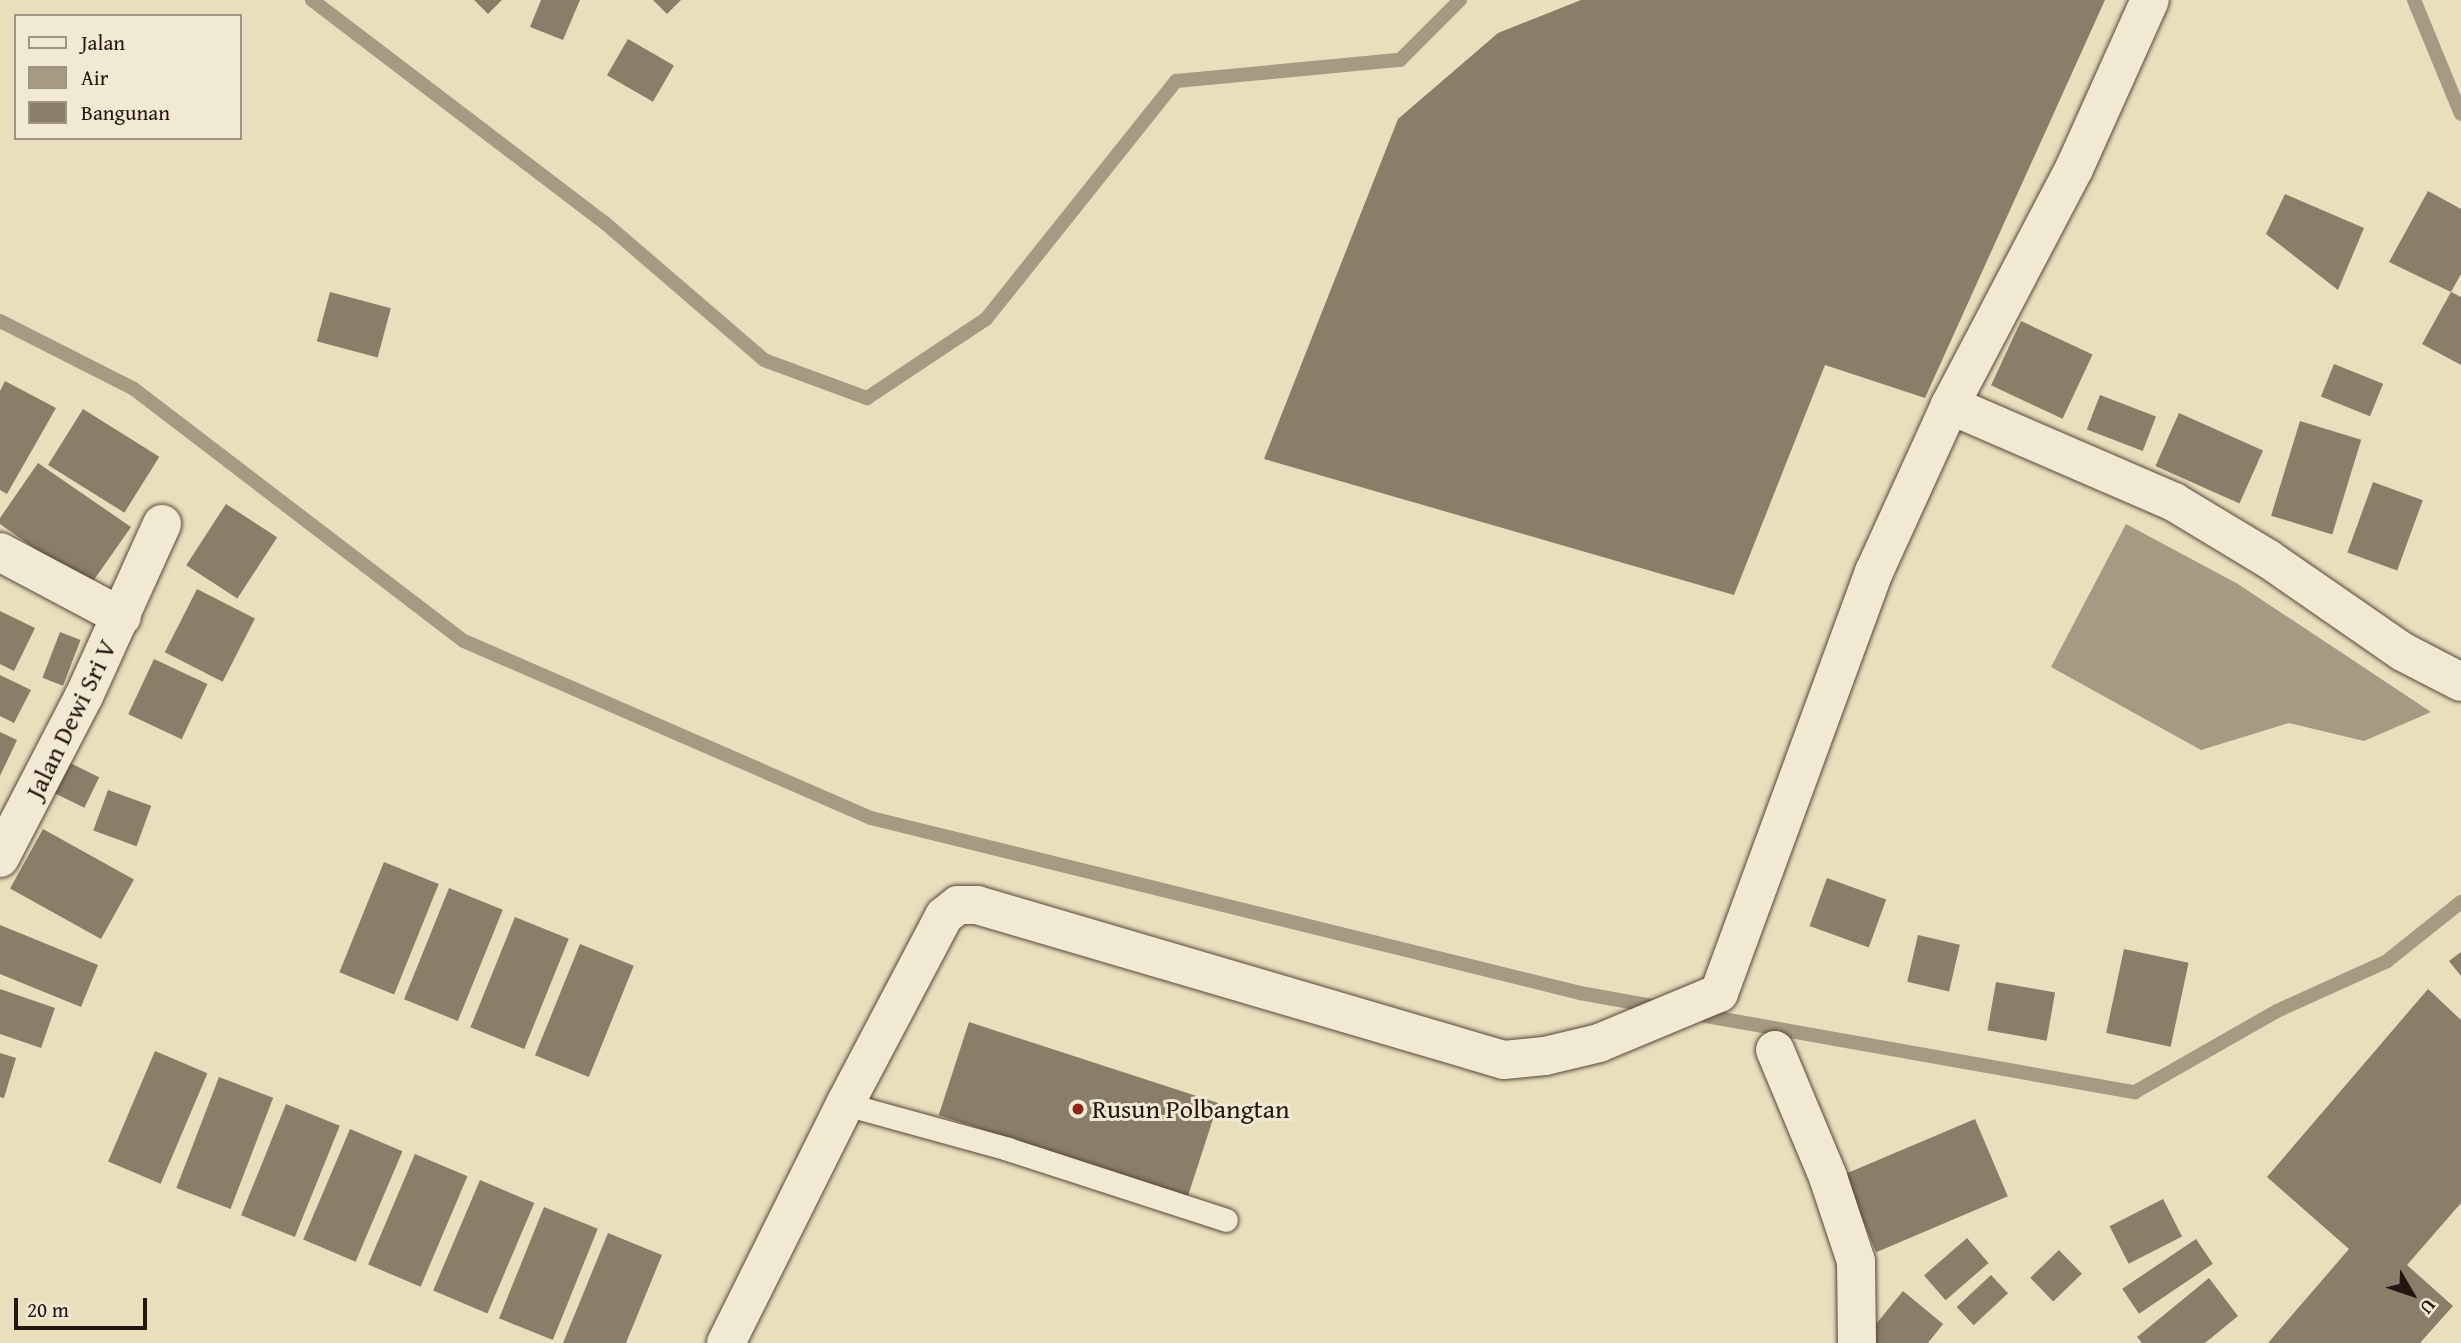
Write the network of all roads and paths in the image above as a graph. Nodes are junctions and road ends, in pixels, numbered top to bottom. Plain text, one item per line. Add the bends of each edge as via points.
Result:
1 (2150, 0) edge
2 (1950, 405) junction
3 (162, 524) dead end
4 (0, 552) edge
5 (122, 617) junction
6 (2461, 682) edge
7 (0, 858) edge
8 (1775, 1050) dead end
9 (845, 1104) junction
10 (1226, 1220) dead end
11 (726, 1343) edge
12 (1857, 1343) edge

1 - 2 street via 2074,169
2 - 6 street via 2174,502 2267,558 2403,652
2 - 9 street via 1874,572 1719,993 1599,1043 1504,1060 977,905 958,905 944,916
3 - 5 street, Jalan Dewi Sri V
4 - 5 street
5 - 7 street, Jalan Dewi Sri V
8 - 12 street via 1828,1177 1856,1261
9 - 10 lane via 1008,1149
9 - 11 street

